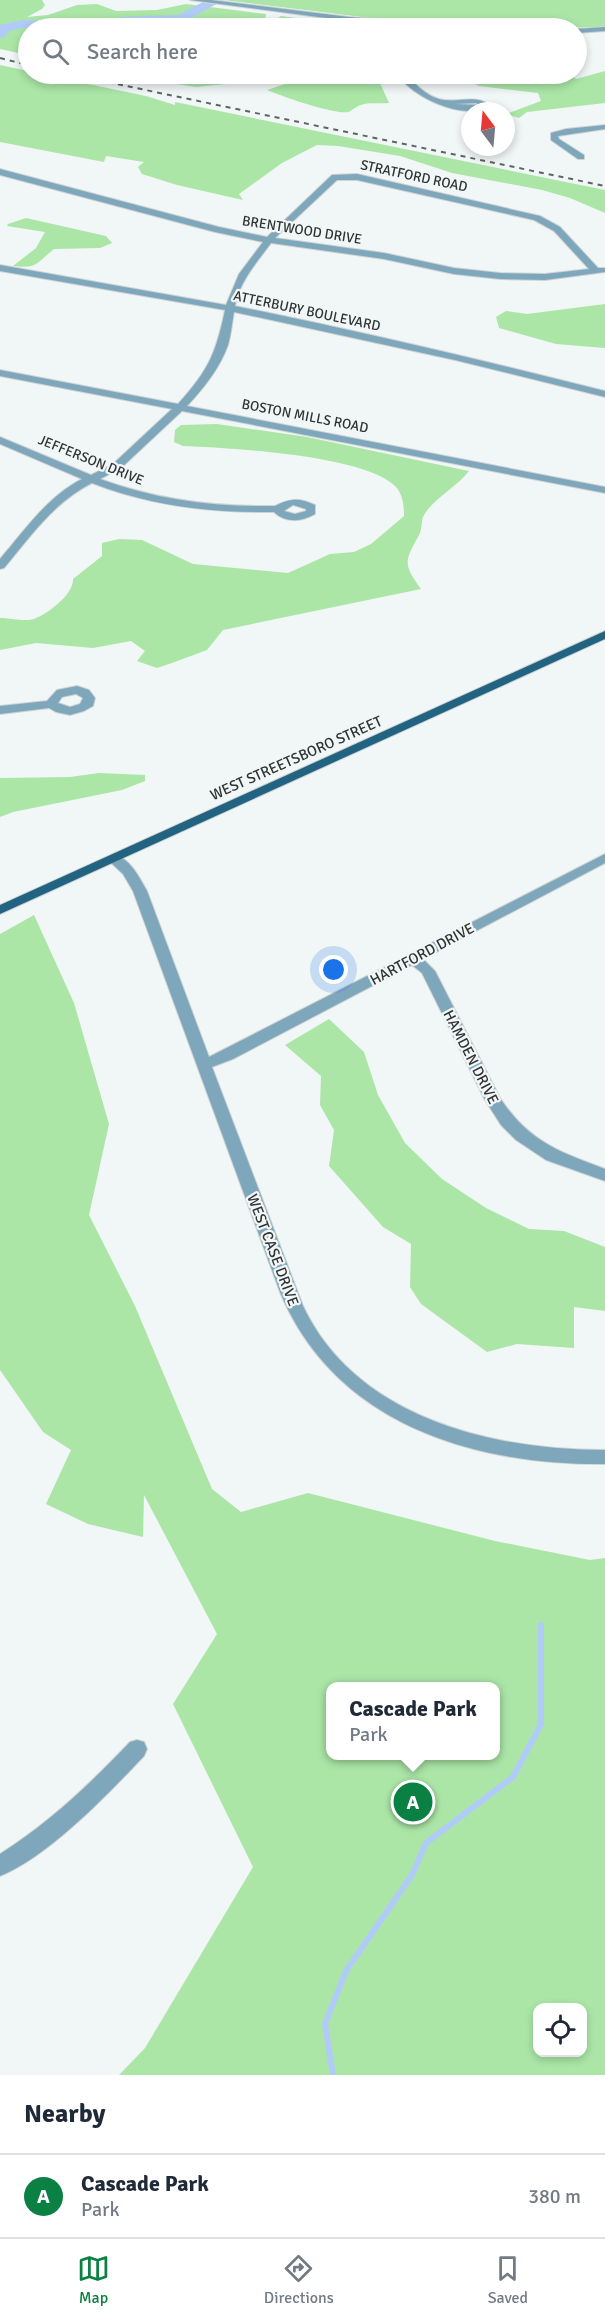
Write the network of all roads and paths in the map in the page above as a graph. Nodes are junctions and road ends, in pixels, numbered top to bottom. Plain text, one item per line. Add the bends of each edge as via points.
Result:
1 (194, 0) edge
2 (200, 1) edge
3 (332, 18) edge
4 (605, 29) edge
5 (587, 30) edge
6 (411, 84) edge
7 (443, 102) dead end
8 (605, 127) edge
9 (581, 157) dead end
10 (0, 172) edge
11 (269, 240) junction
12 (0, 268) edge
13 (600, 270) edge
14 (230, 308) junction
15 (0, 373) edge
16 (605, 394) edge
17 (180, 408) junction
18 (0, 440) edge
19 (92, 479) junction
20 (605, 490) edge
21 (279, 509) dead end
22 (0, 566) edge
23 (605, 635) edge
24 (52, 704) dead end
25 (0, 710) edge
26 (113, 858) junction
27 (605, 858) edge
28 (0, 910) edge
29 (414, 958) junction
30 (205, 1064) junction
31 (605, 1175) edge
32 (605, 1457) edge
33 (137, 1749) dead end
34 (0, 1866) edge

1 - 2 street
2 - 3 street
4 - 5 street
6 - 7 street via 420,93
8 - 9 street via 554,135 555,140
10 - 11 street, BRENTWOOD DRIVE via 181,221
11 - 13 street, BRENTWOOD DRIVE via 489,275 545,277
11 - 13 street, STRATFORD ROAD via 335,177 348,176 537,218 557,229
11 - 14 street, STRATFORD ROAD via 244,274
12 - 14 street, ATTERBURY BOULEVARD
14 - 16 street, ATTERBURY BOULEVARD
14 - 17 street, STRATFORD ROAD via 218,356
15 - 17 street, BOSTON MILLS ROAD
17 - 19 street, STRATFORD ROAD via 128,458
17 - 20 street, BOSTON MILLS ROAD
18 - 19 street, JEFFERSON DRIVE
19 - 21 street, JEFFERSON DRIVE via 143,497 179,504 238,510
19 - 22 street, STRATFORD ROAD via 47,510
23 - 26 main road, WEST STREETSBORO STREET
24 - 25 street
26 - 28 main road, WEST STREETSBORO STREET
26 - 30 street, WEST CASE DRIVE via 137,884
27 - 29 street, HARTFORD DRIVE
29 - 30 street, HARTFORD DRIVE
29 - 31 street, HAMDEN DRIVE via 428,971 507,1121 552,1156
30 - 32 street, WEST CASE DRIVE via 301,1322 336,1366 397,1411 463,1440 556,1458
33 - 34 street via 91,1798

